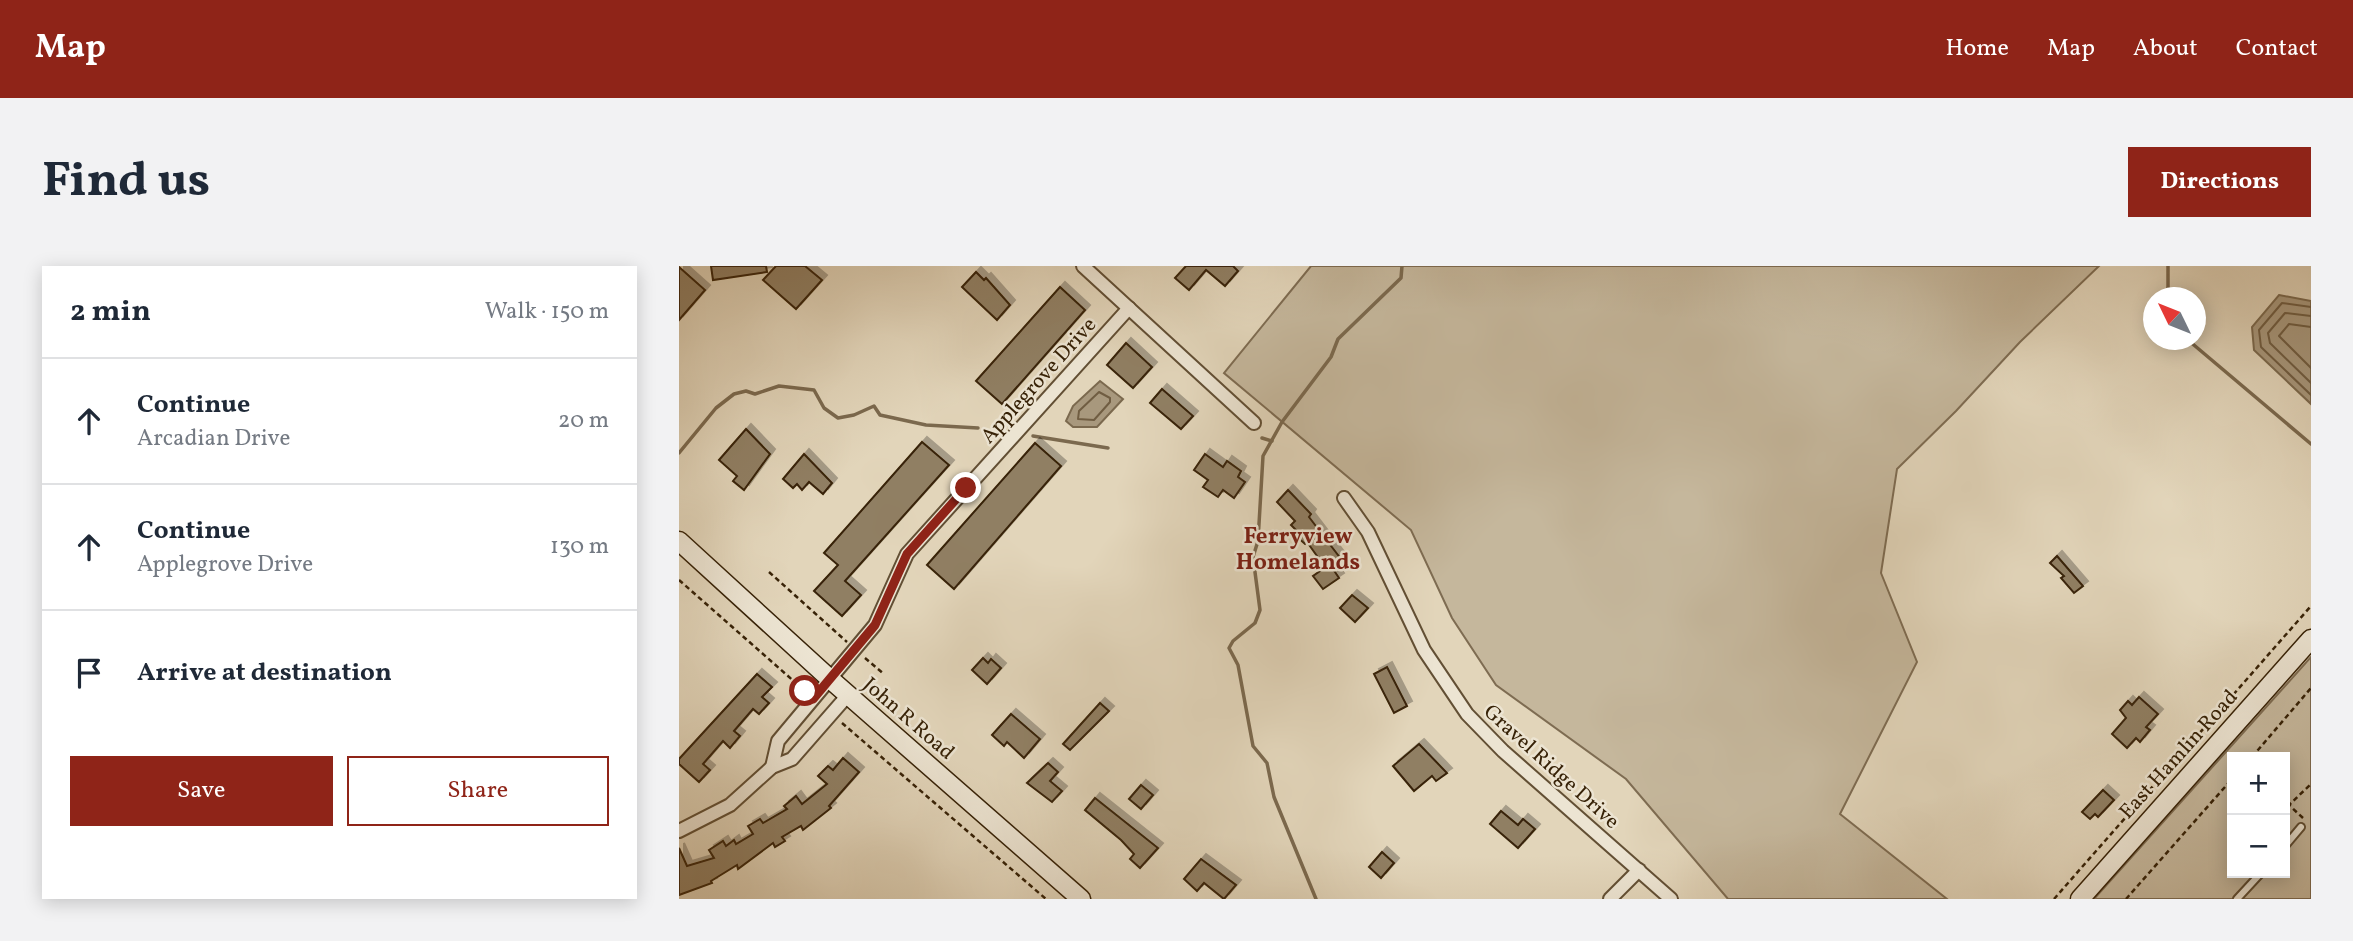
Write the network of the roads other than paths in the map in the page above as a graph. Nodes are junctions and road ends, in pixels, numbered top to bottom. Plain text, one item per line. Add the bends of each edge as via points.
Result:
1 (1083, 266) edge
2 (1129, 307) junction
3 (1254, 424) dead end
4 (1344, 498) dead end
5 (679, 541) edge
6 (2311, 639) edge
7 (830, 679) junction
8 (848, 695) junction
9 (772, 767) junction
10 (2303, 824) road end
11 (679, 831) edge
12 (2290, 840) edge
13 (1639, 870) junction
14 (2256, 878) edge
15 (1079, 898) edge
16 (1610, 899) edge
17 (1671, 899) edge
18 (2080, 899) edge
19 (2237, 899) edge

1 - 2 street
2 - 3 street
2 - 7 street, Applegrove Drive via 907,554 875,625
4 - 13 street, Gravel Ridge Drive via 1368,532 1424,650 1467,713 1503,751
5 - 7 main road, John R Road
6 - 18 main road, East Hamlin Road
7 - 8 main road, John R Road
7 - 9 street, Applegrove Drive via 778,741
8 - 9 street via 792,759
8 - 15 main road, John R Road
9 - 11 street via 730,805
10 - 12 lane
13 - 16 street
13 - 17 street, Gravel Ridge Drive
14 - 19 lane

